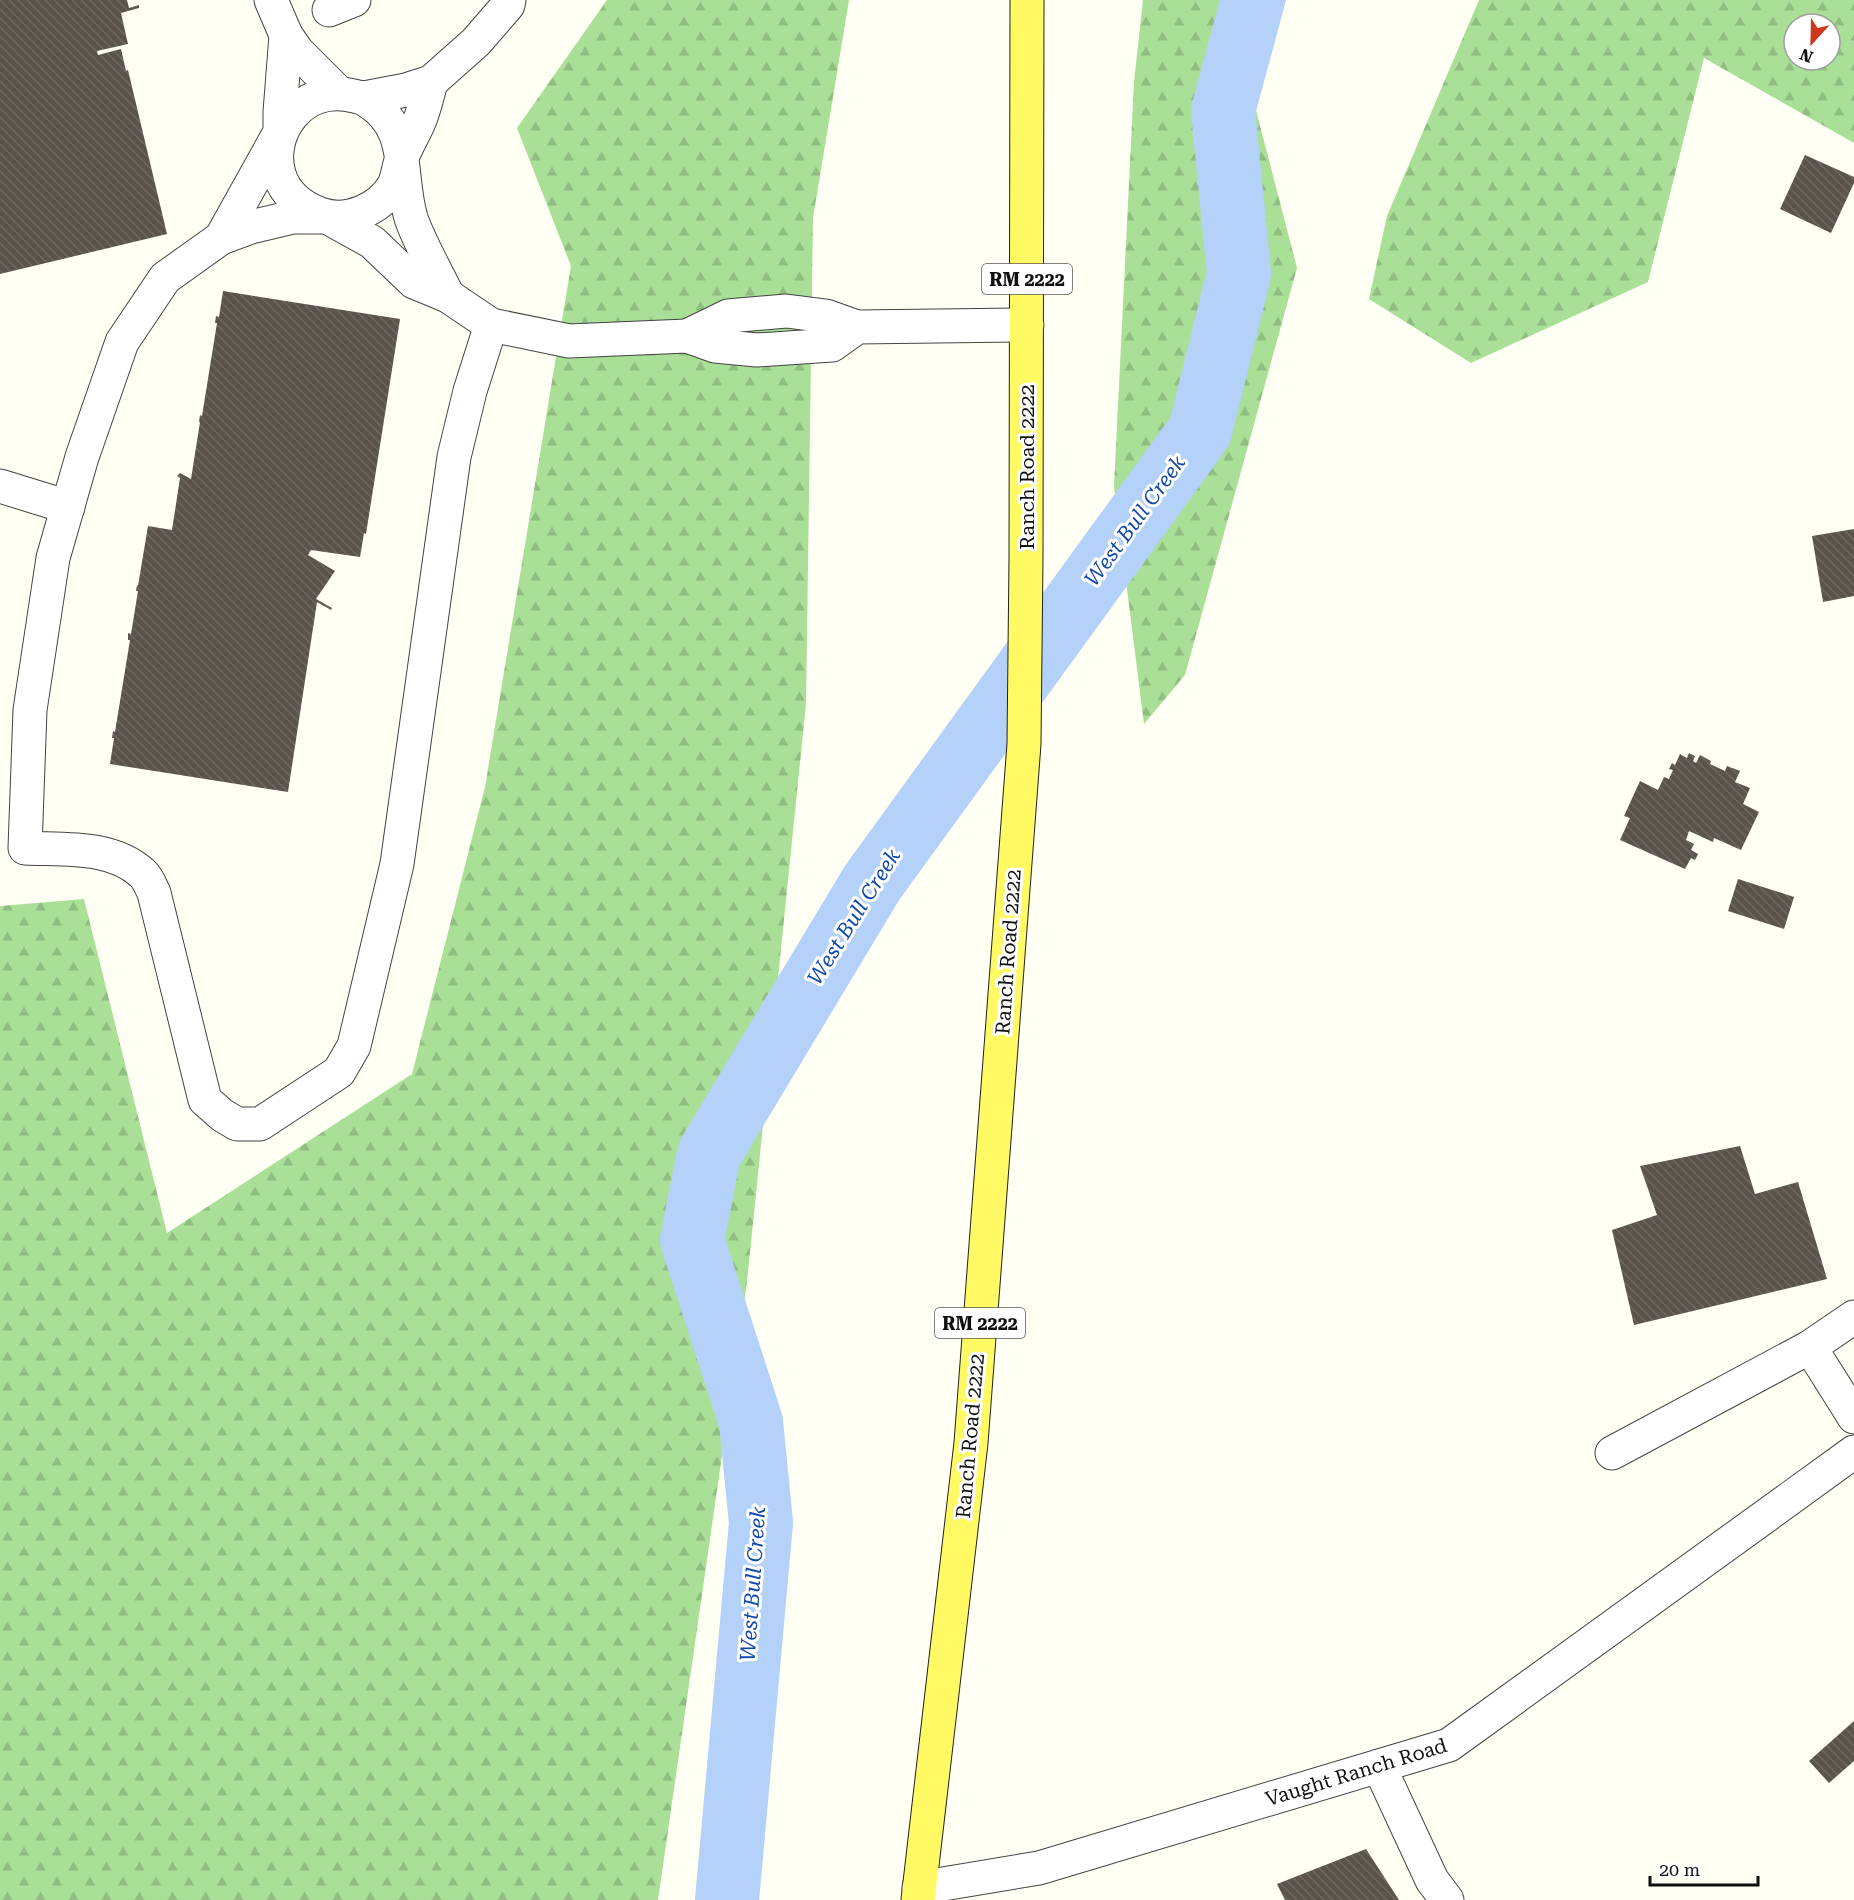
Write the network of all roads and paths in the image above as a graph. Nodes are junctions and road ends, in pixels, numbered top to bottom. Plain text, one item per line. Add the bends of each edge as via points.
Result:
1 (272, 0) edge
2 (508, 0) edge
3 (1028, 0) edge
4 (286, 35) junction
5 (431, 82) junction
6 (352, 96) junction
7 (280, 132) junction
8 (401, 159) junction
9 (327, 217) junction
10 (221, 238) junction
11 (448, 296) junction
12 (491, 325) junction
13 (1027, 325) junction
14 (0, 486) edge
15 (68, 507) junction
16 (1854, 1317) edge
17 (1810, 1347) junction
18 (1854, 1417) edge
19 (1854, 1452) edge
20 (1612, 1453) dead end
21 (1379, 1766) junction
22 (919, 1894) edge
23 (1447, 1900) edge

1 - 4 street
2 - 5 street via 508,5 476,42
3 - 13 main road, Ranch Road 2222 / RM 2222
4 - 6 street via 297,51
4 - 7 street
5 - 6 street via 406,90
5 - 8 street via 421,119
6 - 7 street via 315,97 294,111
6 - 8 street via 385,113 398,135
7 - 9 street via 276,154 280,176 290,195 306,209
7 - 10 street
8 - 9 street via 394,184 377,205 354,216
8 - 11 street via 411,218
9 - 10 street via 293,217
9 - 11 street via 372,242 414,282
10 - 15 street via 165,278 122,342
11 - 12 street
12 - 13 street via 569,340 687,336 728,316 786,311 826,316 857,327
12 - 15 street via 454,457 397,864 354,1046 339,1072 260,1124 237,1124 205,1100 154,893 144,874 122,859 99,851 25,848 30,710 53,558
13 - 22 main road, Ranch Road 2222 / RM 2222 via 1024,744 971,1443
14 - 15 street
16 - 17 street
17 - 18 street
17 - 20 street
19 - 21 street, Vaught Ranch Road via 1449,1745
21 - 22 street, Vaught Ranch Road via 1040,1868
21 - 23 street via 1432,1880

